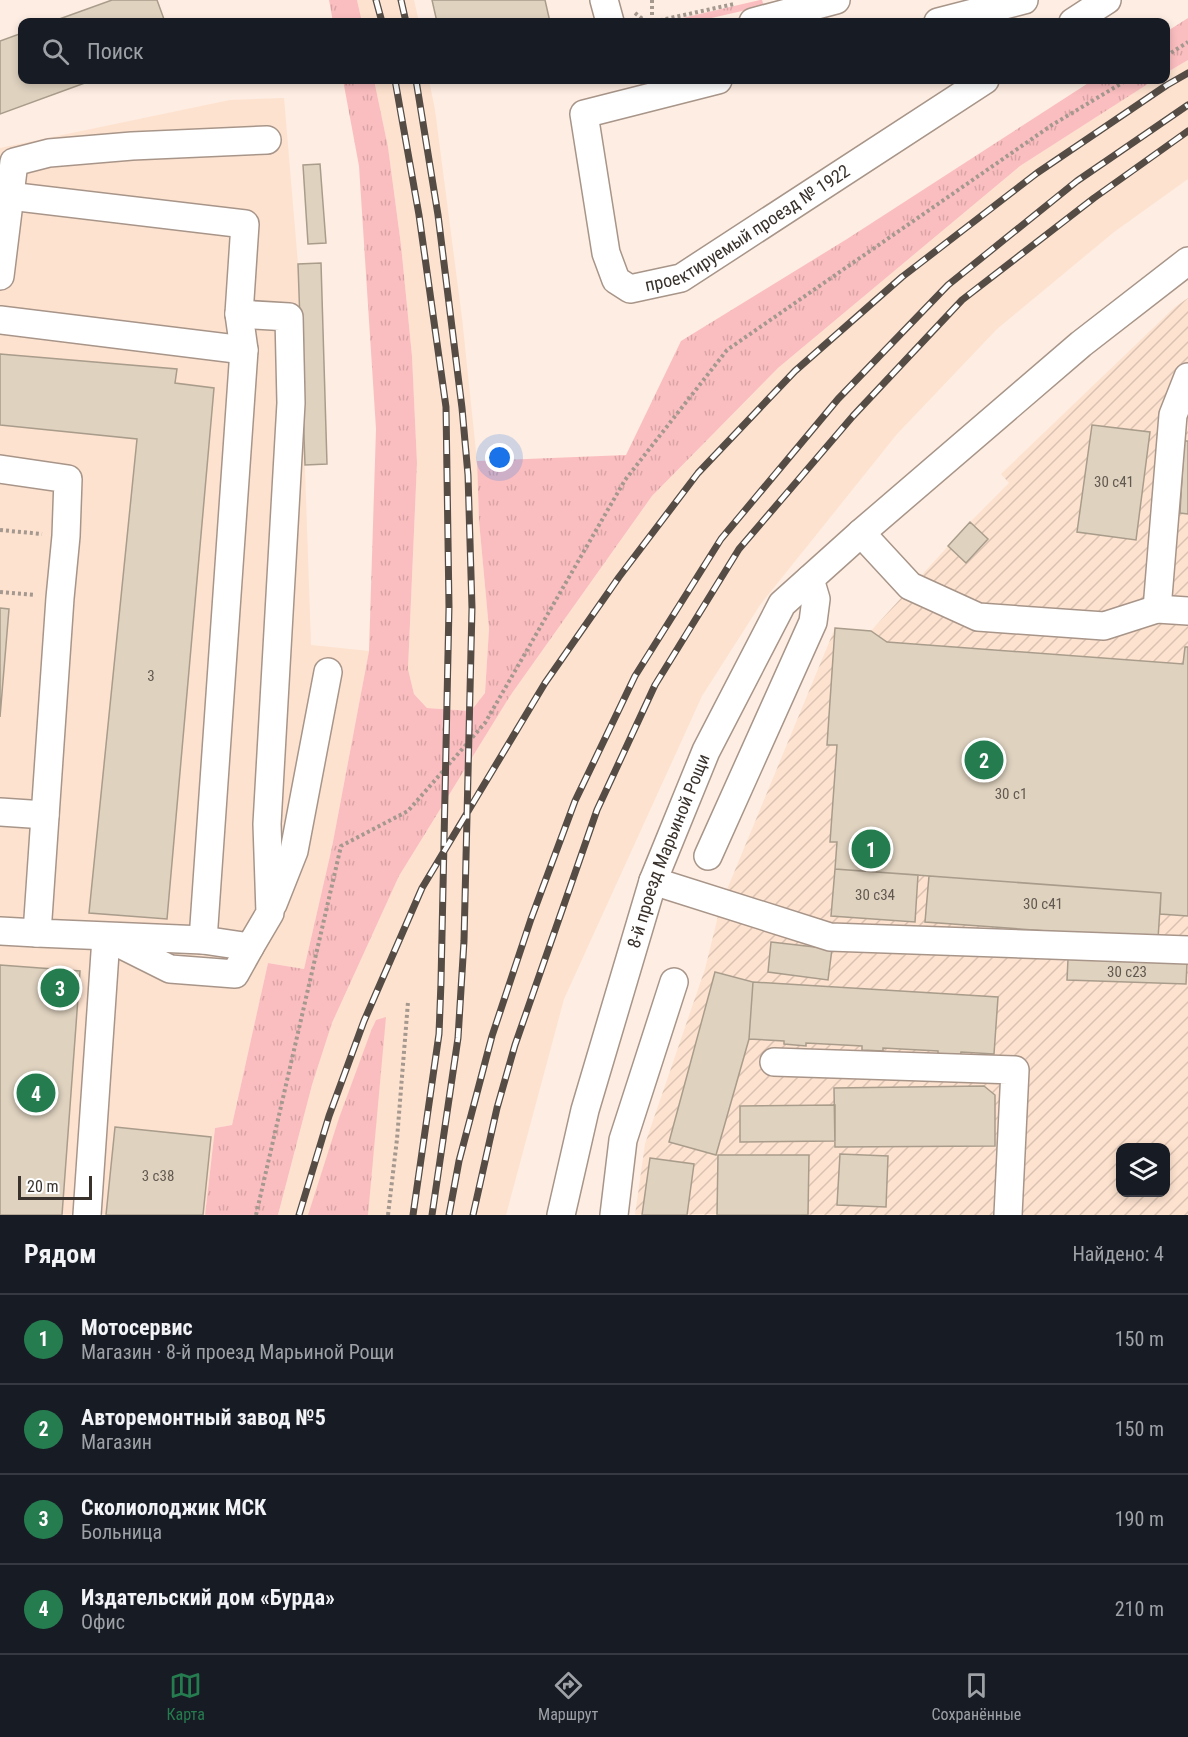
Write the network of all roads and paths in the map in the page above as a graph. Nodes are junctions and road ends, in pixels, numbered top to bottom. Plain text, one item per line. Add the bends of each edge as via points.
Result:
1 (604, 0) edge
2 (652, 0) edge
3 (836, 0) edge
4 (1024, 0) edge
5 (1107, 0) edge
6 (632, 5) dead end
7 (747, 13) edge
8 (609, 18) edge
9 (639, 18) edge
10 (652, 18) edge
11 (694, 18) edge
12 (954, 18) edge
13 (1078, 18) edge
14 (1188, 42) edge
15 (1170, 53) edge
16 (702, 84) edge
17 (979, 84) edge
18 (1119, 84) edge
19 (267, 140) dead end
20 (5, 195) edge
21 (1188, 261) edge
22 (0, 276) edge
23 (239, 314) junction
24 (0, 320) edge
25 (244, 350) junction
26 (1188, 377) edge
27 (0, 468) edge
28 (0, 530) edge
29 (861, 533) junction
30 (66, 536) junction
31 (810, 579) junction
32 (0, 592) edge
33 (60, 598) junction
34 (1157, 609) junction
35 (1188, 611) edge
36 (328, 672) dead end
37 (0, 812) edge
38 (45, 815) junction
39 (708, 856) dead end
40 (652, 881) junction
41 (270, 913) junction
42 (0, 932) edge
43 (37, 933) junction
44 (106, 938) junction
45 (204, 940) junction
46 (250, 947) junction
47 (1188, 950) edge
48 (674, 982) dead end
49 (408, 1002) dead end
50 (774, 1062) dead end
51 (87, 1215) edge
52 (256, 1215) edge
53 (388, 1215) edge
54 (561, 1215) edge
55 (614, 1215) edge
56 (1008, 1215) edge

1 - 8 street
2 - 10 path
3 - 7 street
4 - 12 street
5 - 13 street
6 - 9 path
7 - 11 path
14 - 15 path
16 - 17 street, проектируемый проезд № 1922 via 584,114 606,253 616,280 630,289 681,278
18 - 52 path via 1052,125 727,350 625,480 485,723 408,811 341,846
19 - 20 street via 49,153 14,162
20 - 22 street
20 - 23 street via 245,224
21 - 29 street, 8-й проезд Марьиной Рощи via 1081,345
23 - 25 street
23 - 41 street via 289,317 291,403 267,824
24 - 25 street
25 - 45 street
26 - 34 street via 1173,415
27 - 30 street via 68,479
28 - 30 path
29 - 31 street, 8-й проезд Марьиной Рощи
29 - 34 street via 910,586 978,617 1104,626
30 - 33 street
31 - 39 street via 816,599 813,622
31 - 40 street, 8-й проезд Марьиной Рощи via 782,604 706,751
32 - 33 path
33 - 38 street
34 - 35 street
36 - 41 street via 294,851
37 - 38 street
38 - 43 street
40 - 47 street via 830,937
40 - 54 street, 8-й проезд Марьиной Рощи via 585,1110
41 - 46 street
42 - 43 street
43 - 44 street
44 - 45 street
44 - 46 street via 170,969 236,974
44 - 51 street
45 - 46 street
48 - 55 street via 623,1140
49 - 53 path
50 - 56 street via 1015,1070

